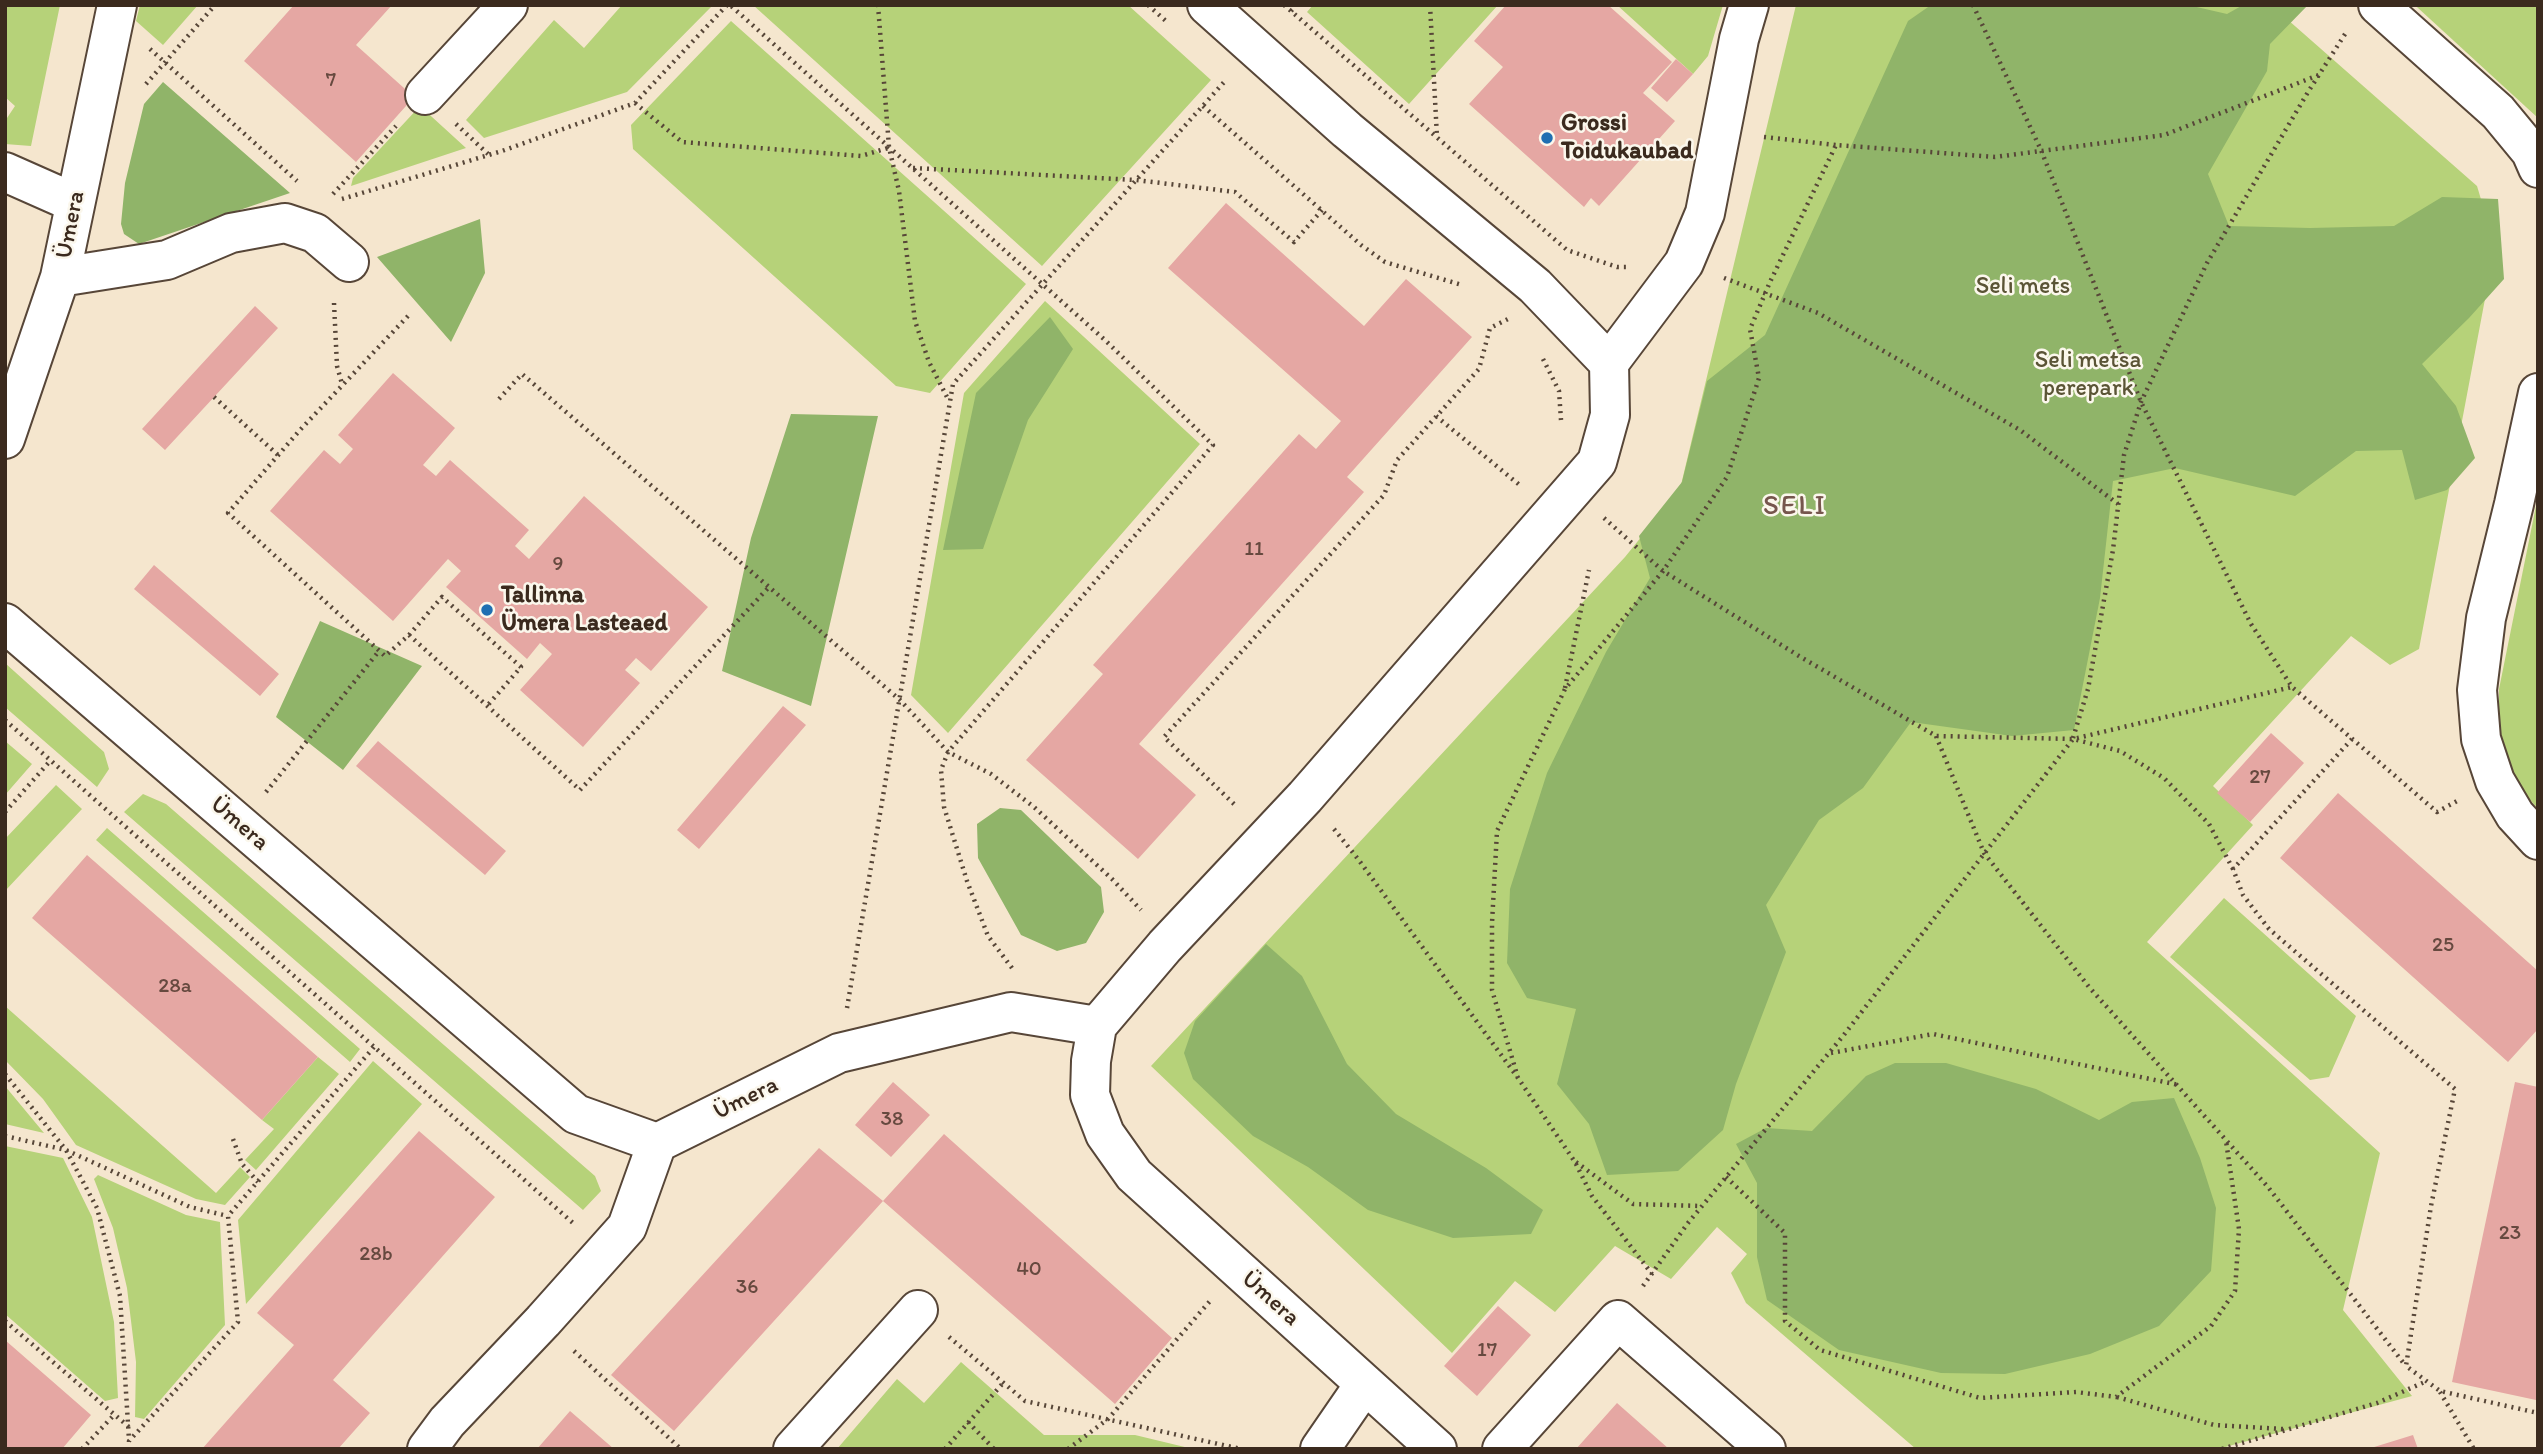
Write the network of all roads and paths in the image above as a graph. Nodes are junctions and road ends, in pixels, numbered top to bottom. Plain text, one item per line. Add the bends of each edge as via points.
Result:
1 (117, 5) edge
2 (215, 5) edge
3 (508, 5) edge
4 (730, 5) edge
5 (878, 5) edge
6 (1207, 5) edge
7 (1284, 5) edge
8 (1296, 5) edge
9 (1430, 5) edge
10 (1749, 5) edge
11 (1973, 5) edge
12 (1291, 11) junction
13 (2364, 16) edge
14 (2319, 75) junction
15 (1228, 77) dead end
16 (139, 93) dead end
17 (425, 95) joint
18 (635, 103) dead end
19 (1203, 106) junction
20 (1721, 129) junction
21 (1437, 137) junction
22 (1836, 145) junction
23 (889, 147) junction
24 (2041, 150) junction
25 (913, 168) junction
26 (2538, 168) edge
27 (5, 172) edge
28 (1136, 180) junction
29 (332, 195) dead end
30 (75, 203) junction
31 (1322, 210) junction
32 (348, 262) joint
33 (1684, 263) junction
34 (61, 277) junction
35 (1042, 286) junction
36 (1470, 291) dead end
37 (1766, 294) junction
38 (1498, 312) dead end
39 (408, 316) dead end
40 (1507, 320) junction
41 (1516, 328) dead end
42 (1541, 355) dead end
43 (1609, 363) junction
44 (342, 385) junction
45 (2538, 393) edge
46 (214, 397) dead end
47 (499, 399) dead end
48 (950, 402) junction
49 (2141, 402) junction
50 (1436, 416) junction
51 (1560, 430) dead end
52 (5, 439) edge
53 (278, 455) junction
54 (1525, 490) dead end
55 (2118, 504) junction
56 (1622, 534) dead end
57 (1590, 570) dead end
58 (1663, 571) junction
59 (769, 587) junction
60 (5, 623) edge
61 (409, 635) junction
62 (379, 651) junction
63 (2292, 687) junction
64 (1565, 689) junction
65 (900, 700) junction
66 (487, 706) junction
67 (5, 720) edge
68 (1936, 736) junction
69 (2073, 738) junction
70 (2352, 738) junction
71 (948, 752) junction
72 (51, 761) junction
73 (2495, 781) junction
74 (1305, 797) junction
75 (1234, 804) dead end
76 (5, 812) edge
77 (240, 825) junction
78 (2538, 840) edge
79 (1984, 853) junction
80 (2233, 869) junction
81 (1165, 946) junction
82 (1018, 977) dead end
83 (1097, 1026) junction
84 (374, 1047) junction
85 (839, 1053) junction
86 (1829, 1054) junction
87 (5, 1074) edge
88 (1518, 1078) junction
89 (2179, 1086) junction
90 (5, 1136) edge
91 (233, 1139) dead end
92 (2226, 1141) junction
93 (657, 1143) junction
94 (66, 1150) junction
95 (1575, 1162) junction
96 (1726, 1177) junction
97 (258, 1182) junction
98 (1702, 1206) junction
99 (228, 1216) junction
100 (606, 1251) junction
101 (1238, 1269) junction
102 (1652, 1274) junction
103 (918, 1310) joint
104 (1618, 1320) junction
105 (5, 1321) edge
106 (543, 1321) junction
107 (2406, 1366) junction
108 (2427, 1381) junction
109 (1003, 1383) junction
110 (1364, 1385) junction
111 (2440, 1391) junction
112 (2116, 1397) junction
113 (2538, 1412) edge
114 (114, 1415) junction
115 (1108, 1419) junction
116 (968, 1422) junction
117 (128, 1427) junction
118 (2288, 1429) junction
119 (129, 1441) junction
120 (82, 1449) edge
121 (129, 1449) edge
122 (427, 1449) edge
123 (681, 1449) edge
124 (793, 1449) edge
125 (945, 1449) edge
126 (994, 1449) edge
127 (1068, 1449) edge
128 (1241, 1449) edge
129 (1320, 1449) edge
130 (1437, 1449) edge
131 (1502, 1449) edge
132 (1766, 1449) edge
133 (2222, 1449) edge
134 (2474, 1449) edge

1 - 30 street, Ümera
2 - 16 path
3 - 17 street
4 - 23 path
5 - 23 path
6 - 43 street via 1347,130 1535,286
7 - 12 path
8 - 12 path
9 - 21 path
10 - 20 street
11 - 24 path
12 - 21 path
13 - 14 path
13 - 26 street via 2498,112 2531,152
14 - 24 path via 2165,135
14 - 49 path via 2207,263
15 - 19 path
17 - 29 path
18 - 23 path via 682,142 861,156
19 - 28 path
19 - 31 path
20 - 22 path
20 - 33 street via 1705,213
21 - 33 path via 1567,250 1617,267
22 - 24 path via 1995,156
22 - 37 path
23 - 25 path
23 - 48 path via 900,191 915,321
24 - 49 path
25 - 28 path
25 - 35 path
27 - 30 street
28 - 31 path via 1235,192 1294,242
28 - 35 path
30 - 34 street, Ümera
31 - 36 path via 1385,262
32 - 34 street via 315,233 285,223 231,233 167,260
32 - 44 path via 333,287
33 - 37 path
33 - 43 street
34 - 52 street, Ümera
35 - 48 path via 953,384
35 - 71 path via 1213,444
37 - 55 path via 1818,313 2020,430
37 - 58 path via 1750,329 1759,378 1727,477
38 - 40 path
39 - 44 path
40 - 41 path
40 - 50 path via 1490,328 1479,369
42 - 51 path via 1559,391
43 - 74 street via 1610,415 1597,461
44 - 53 path
45 - 73 street via 2486,618 2477,690 2481,739
46 - 53 path
47 - 59 path via 522,374
48 - 65 path
49 - 55 path via 2124,455
49 - 63 path via 2251,624
50 - 54 path
50 - 75 path via 1397,460 1384,495 1164,737
53 - 62 path via 228,513
55 - 69 path via 2088,689
56 - 58 path
57 - 64 path
58 - 64 path
58 - 68 path
59 - 65 path
59 - 66 path via 580,790
60 - 77 street, Ümera
61 - 62 path via 386,656
61 - 66 path
61 - 66 path via 442,597 521,667
62 - 77 path
63 - 69 path
63 - 70 path
64 - 88 path via 1497,831 1492,990
65 - 71 path
65 - 85 path
67 - 72 path
68 - 69 path
68 - 79 path
69 - 79 path
69 - 80 path via 2120,751 2164,778 2208,824
70 - 73 path via 2437,812
70 - 80 path
71 - 81 path via 991,774 1034,807 1112,879
71 - 82 path via 941,770 944,807 967,881 988,936
72 - 76 path
72 - 84 path
73 - 78 street via 2515,815
74 - 81 street
74 - 88 path via 1346,842
77 - 93 street, Ümera via 576,1114
79 - 86 path
79 - 89 path via 2089,987
80 - 107 path via 2243,895 2269,929 2455,1089
81 - 83 street
83 - 85 street, Ümera via 1011,1012
83 - 101 street, Ümera via 1090,1096 1105,1134 1134,1175
84 - 97 path
84 - 100 path
85 - 93 street, Ümera
86 - 89 path via 1933,1034
86 - 96 path
87 - 94 path
88 - 95 path
89 - 92 path
90 - 94 path
91 - 97 path via 242,1164
92 - 107 path
92 - 112 path via 2239,1228 2235,1291 2211,1326
93 - 100 street via 627,1227
94 - 99 path via 190,1207
94 - 117 path via 97,1208 120,1296
95 - 98 path via 1633,1204
95 - 102 path via 1592,1196
96 - 98 path
96 - 112 path via 1785,1233 1785,1321 1821,1350 1980,1398 2076,1392
97 - 99 path
98 - 102 path
99 - 119 path via 237,1322
100 - 106 street
101 - 110 street, Ümera
101 - 115 path
102 - 104 path
103 - 109 path
103 - 124 street
104 - 131 street
104 - 132 street
105 - 114 path
106 - 122 street
106 - 123 path
107 - 108 path
108 - 111 path
108 - 118 path via 2376,1403
109 - 115 path via 1024,1401
109 - 116 path
110 - 129 street
110 - 130 street, Ümera
111 - 113 path
111 - 134 path
112 - 118 path via 2214,1425
114 - 117 path
114 - 120 path
115 - 127 path
115 - 128 path
116 - 125 path
116 - 126 path
117 - 119 path
118 - 133 path
119 - 121 path

